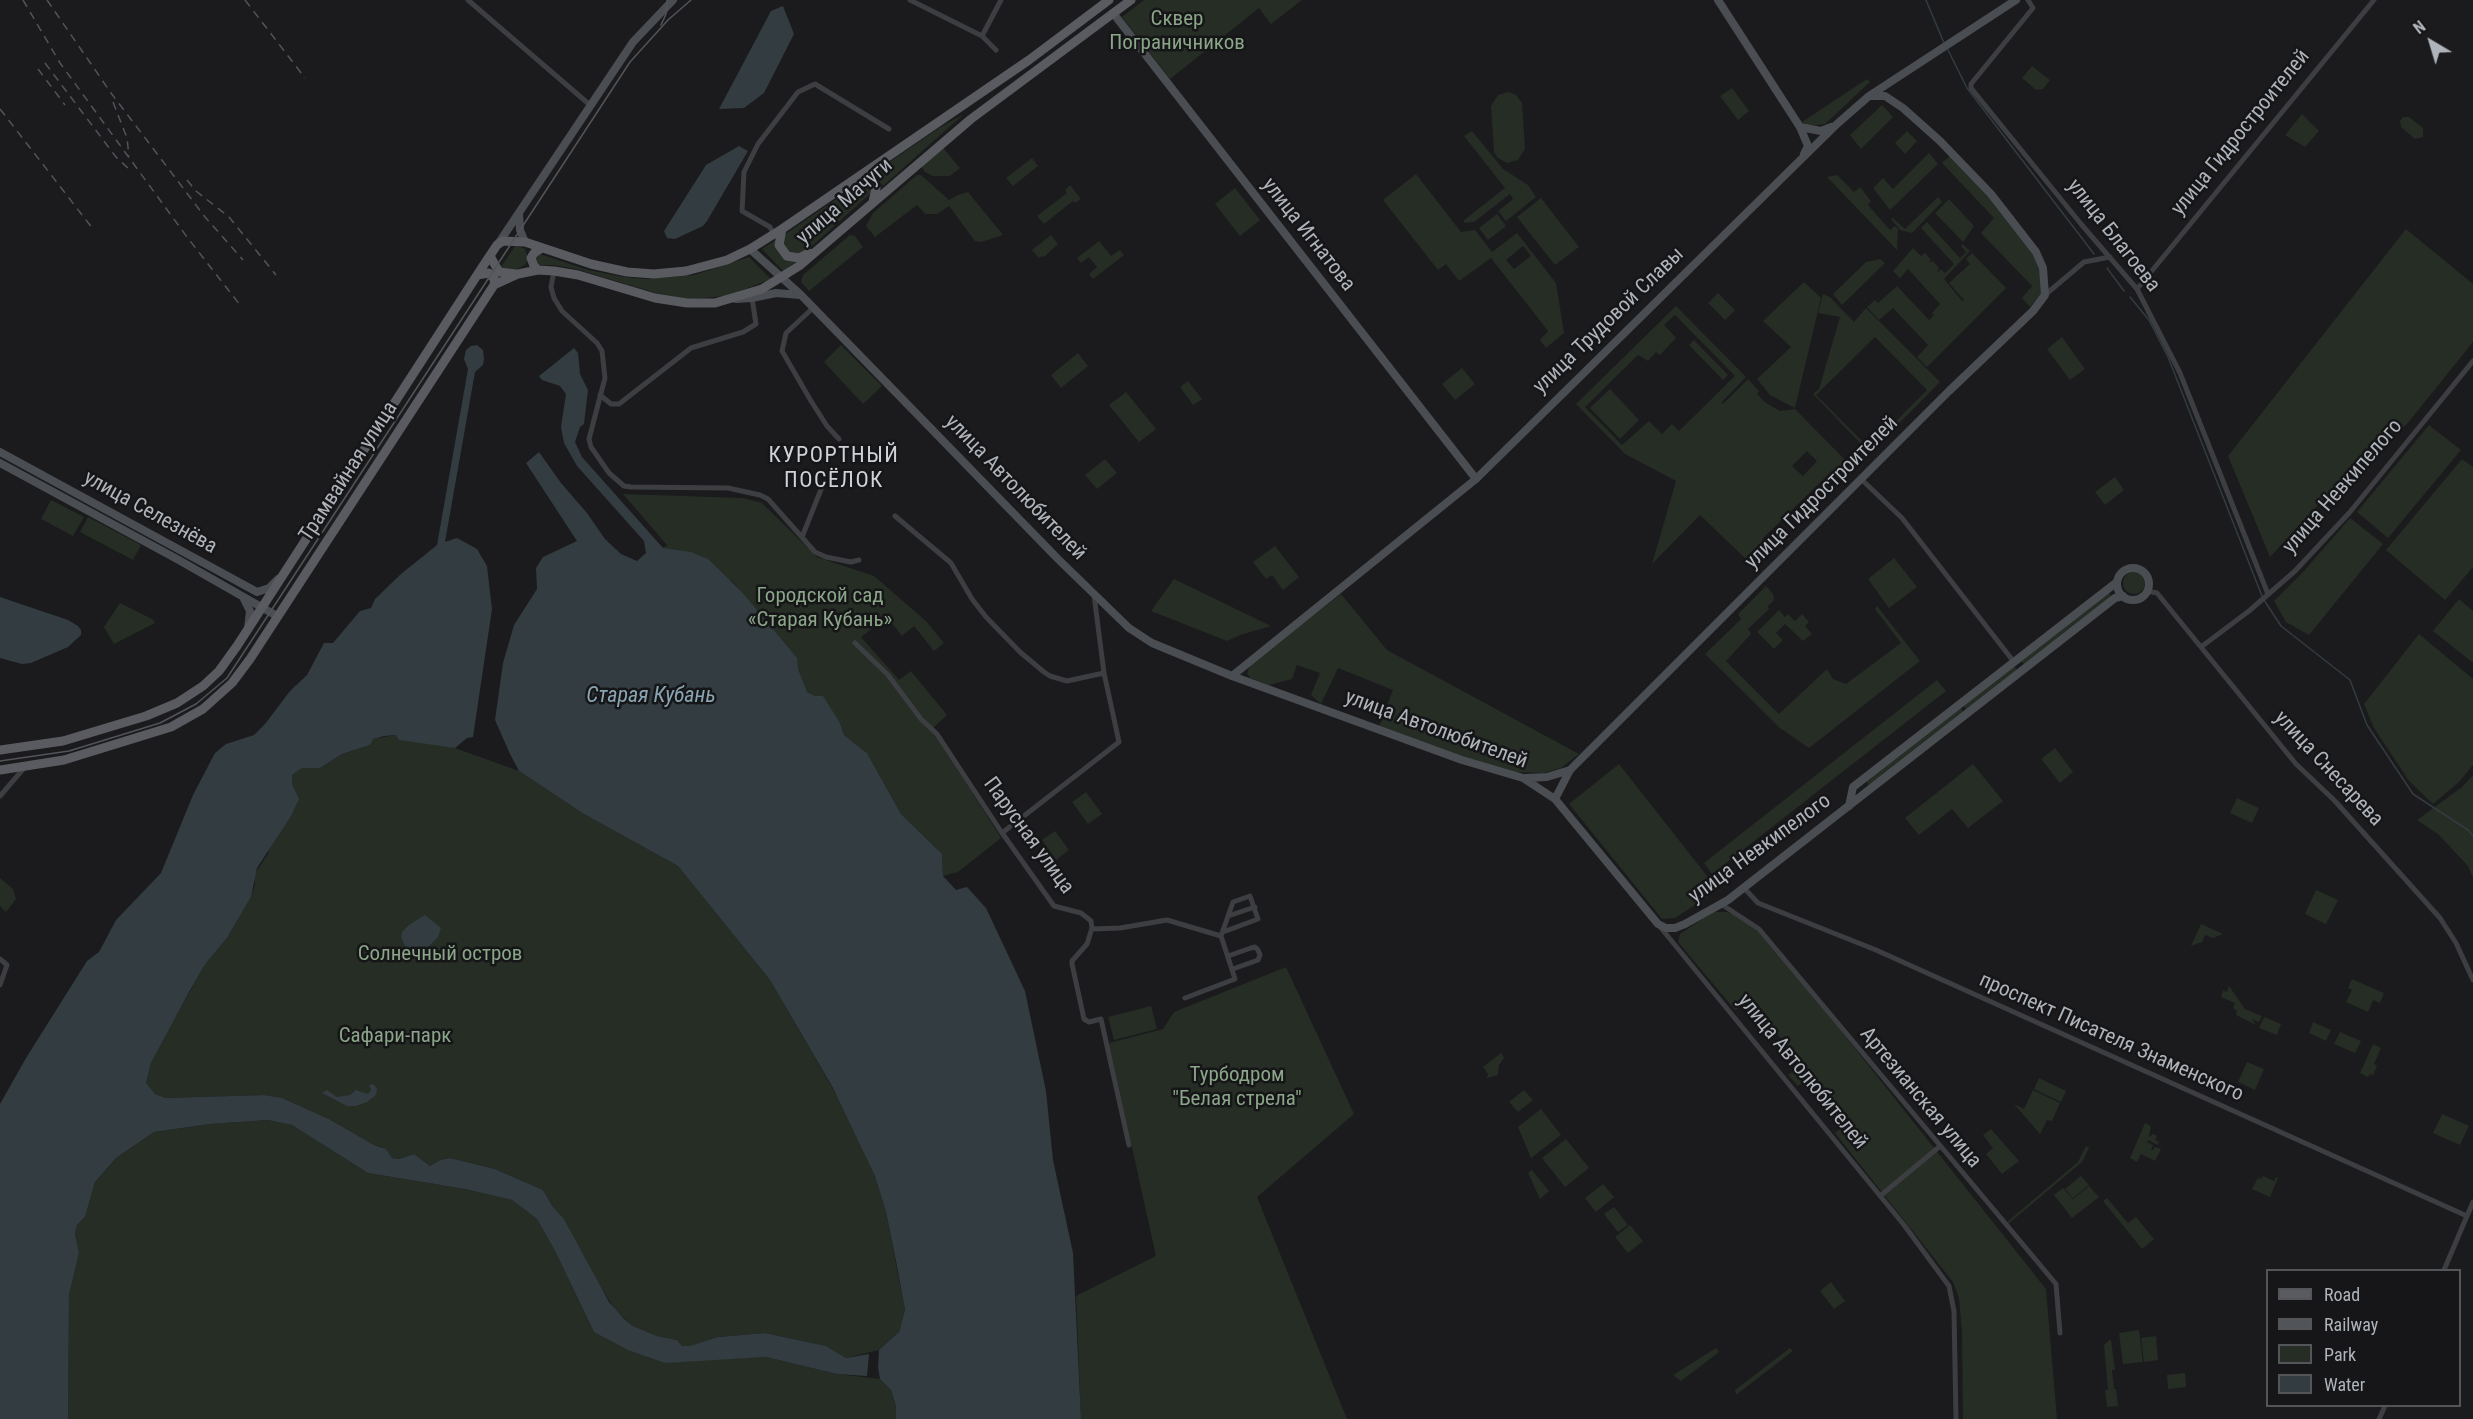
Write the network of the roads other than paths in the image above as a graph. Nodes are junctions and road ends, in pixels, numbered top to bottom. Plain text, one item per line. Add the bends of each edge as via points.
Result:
1 (468, 0) edge
2 (910, 0) edge
3 (1001, 0) edge
4 (1109, 0) edge
5 (1131, 0) edge
6 (1719, 0) edge
7 (2016, 0) edge
8 (2028, 0) edge
9 (2374, 0) edge
10 (674, 1) edge
11 (1113, 14) junction
12 (982, 36) junction
13 (996, 50) dead end
14 (1869, 96) junction
15 (590, 105) junction
16 (1837, 124) junction
17 (1800, 127) junction
18 (889, 129) dead end
19 (1800, 159) junction
20 (844, 187) junction
21 (873, 202) junction
22 (519, 214) junction
23 (778, 232) junction
24 (525, 242) junction
25 (826, 243) junction
26 (497, 245) junction
27 (542, 248) junction
28 (750, 249) junction
29 (490, 256) junction
30 (2108, 257) junction
31 (799, 266) junction
32 (538, 270) junction
33 (554, 271) junction
34 (518, 274) junction
35 (477, 275) junction
36 (782, 278) junction
37 (494, 285) junction
38 (2137, 289) junction
39 (801, 295) junction
40 (2045, 296) junction
41 (752, 298) junction
42 (734, 299) junction
43 (813, 308) junction
44 (2473, 361) edge
45 (600, 395) junction
46 (839, 439) dead end
47 (0, 452) edge
48 (0, 464) edge
49 (1476, 478) junction
50 (1862, 479) junction
51 (824, 482) dead end
52 (895, 516) dead end
53 (802, 537) junction
54 (859, 560) dead end
55 (281, 577) junction
56 (2117, 582) junction
57 (2147, 591) junction
58 (241, 594) junction
59 (1094, 595) junction
60 (2267, 595) junction
61 (2123, 596) junction
62 (262, 607) junction
63 (277, 616) junction
64 (248, 628) junction
65 (855, 643) dead end
66 (2200, 646) junction
67 (2014, 661) junction
68 (2023, 671) junction
69 (1104, 673) junction
70 (1232, 676) junction
71 (22, 748) junction
72 (0, 750) edge
73 (26, 766) junction
74 (0, 770) edge
75 (1570, 770) junction
76 (1865, 777) junction
77 (1523, 778) junction
78 (1873, 788) junction
79 (0, 796) edge
80 (1555, 799) junction
81 (1849, 807) junction
82 (1002, 832) junction
83 (1744, 888) junction
84 (1721, 904) junction
85 (1255, 907) junction
86 (1228, 916) junction
87 (1658, 924) junction
88 (1092, 928) junction
89 (1222, 934) junction
90 (1228, 957) junction
91 (0, 959) edge
92 (1233, 969) junction
93 (2473, 980) edge
94 (0, 985) edge
95 (1185, 998) dead end
96 (1129, 1145) dead end
97 (1940, 1147) junction
98 (1880, 1196) junction
99 (2473, 1202) edge
100 (2467, 1216) junction
101 (2444, 1269) edge
102 (2060, 1333) dead end
103 (1956, 1419) edge

1 - 15 street
2 - 12 street
3 - 12 street
4 - 20 main road, улица Мачуги
5 - 11 main road, улица Мачуги
6 - 17 street
7 - 14 street, улица Трудовой Славы
8 - 30 street, улица Благоева via 2033,8 1970,86
9 - 38 street, улица Гидростроителей
10 - 15 street, Трамвайная улица via 633,42
11 - 21 main road, улица Мачуги via 971,119
11 - 49 street, улица Игнатова
12 - 13 street
14 - 16 street, улица Трудовой Славы
14 - 40 street via 1885,96 1903,108 1990,194 2036,252 2043,268
15 - 22 street, Трамвайная улица
16 - 17 street via 1821,131
16 - 19 street, улица Трудовой Славы
17 - 19 street via 1808,146
18 - 23 street via 815,84 798,92 758,144 744,172 742,211
19 - 49 street, улица Трудовой Славы
20 - 21 main road via 870,179 876,188
20 - 23 main road, улица Мачуги
21 - 25 main road, улица Мачуги
22 - 24 street
22 - 26 street, Трамвайная улица
23 - 25 main road via 779,245 793,258
23 - 28 main road, улица Мачуги
24 - 26 main road, улица Мачуги via 508,240
24 - 27 main road, улица Мачуги
25 - 31 main road, улица Мачуги
26 - 29 main road, Трамвайная улица
27 - 28 main road, улица Мачуги via 600,266 654,274 686,271
27 - 32 main road via 531,258
28 - 36 street, улица Автолюбителей
29 - 34 main road via 499,272
29 - 35 main road, Трамвайная улица
30 - 38 street, улица Благоева
30 - 40 street, улица Гидростроителей via 2084,262
31 - 36 main road, улица Мачуги
31 - 39 street via 793,277
32 - 33 main road, улица Мачуги
32 - 34 main road, улица Мачуги
33 - 42 main road, улица Мачуги via 687,303
33 - 45 street via 554,298 602,351 605,378
34 - 37 main road, улица Мачуги
35 - 37 main road via 489,273
35 - 55 main road, Трамвайная улица
36 - 39 street, улица Автолюбителей
36 - 42 main road, улица Мачуги
37 - 63 main road, Трамвайная улица
38 - 60 street, улица Благоева via 2180,373
39 - 41 street via 776,293
39 - 43 street, улица Автолюбителей
40 - 50 street, улица Гидростроителей
41 - 42 street
41 - 45 street via 756,324 743,332 691,348 619,404 611,404
43 - 46 street via 786,333 782,351 827,426
43 - 59 street, улица Автолюбителей
44 - 60 street, улица Невкипелого via 2350,512
45 - 53 street via 589,440 609,473 624,486 747,491 768,499
47 - 55 street, улица Селезнёва via 257,592
48 - 58 street, улица Селезнёва
49 - 70 street, улица Трудовой Славы
50 - 67 street via 1902,518
50 - 75 street, улица Гидростроителей
51 - 53 street
52 - 69 street via 951,563 986,617 1044,672 1067,681
53 - 54 street via 815,552 826,557
55 - 62 main road, Трамвайная улица
56 - 57 street via 2124,571 2138,569 2148,578
56 - 61 street
56 - 67 street, улица Невкипелого
57 - 61 street via 2138,599
57 - 66 street, улица Снесарева via 2157,593
58 - 62 street, улица Селезнёва
58 - 64 street via 250,611
59 - 69 street
59 - 70 street, улица Автолюбителей via 1129,628 1152,642
60 - 66 street, улица Невкипелого
61 - 68 street, улица Невкипелого via 2115,598
62 - 63 street, улица Селезнёва
62 - 64 main road, Трамвайная улица
63 - 73 main road, Трамвайная улица via 242,671 217,698 171,727 93,752
64 - 71 main road, Трамвайная улица via 227,660 203,686 177,703 63,741
65 - 82 street, Парусная улица via 888,675 937,734
66 - 93 street, улица Снесарева via 2296,764 2334,800 2440,918
67 - 68 street
67 - 76 street, улица Невкипелого
68 - 78 street, улица Невкипелого
69 - 82 street via 1119,742
70 - 77 street, улица Автолюбителей via 1470,763
71 - 72 main road, Трамвайная улица
71 - 73 main road
73 - 74 main road, Трамвайная улица
73 - 79 street
75 - 77 street via 1547,777
75 - 80 street, улица Гидростроителей
76 - 78 street via 1865,784
76 - 81 street, улица Невкипелого via 1853,787
77 - 80 street, улица Автолюбителей
78 - 81 street, улица Невкипелого
80 - 87 street, улица Автолюбителей
81 - 83 street, улица Невкипелого
82 - 88 street, Парусная улица via 1054,906 1081,913 1091,921
83 - 84 street, улица Невкипелого
83 - 100 street, проспект Писателя Знаменского via 1758,903 1876,950
84 - 87 street, улица Невкипелого via 1675,928
84 - 97 street, Артезианская улица via 1759,929
85 - 86 street
85 - 86 street via 1246,896 1233,902
85 - 89 street via 1258,919
86 - 89 street
87 - 98 street, улица Автолюбителей
88 - 89 street via 1167,920
88 - 96 street via 1083,951 1072,964 1084,1019 1101,1019
89 - 90 street
90 - 92 street
90 - 92 street via 1255,947 1258,950 1258,960
91 - 94 street via 7,965
92 - 95 street via 1235,979
97 - 98 street
97 - 102 street, Артезианская улица via 2056,1284
98 - 103 street, улица Автолюбителей via 1949,1286 1954,1311
99 - 100 street
100 - 101 street

